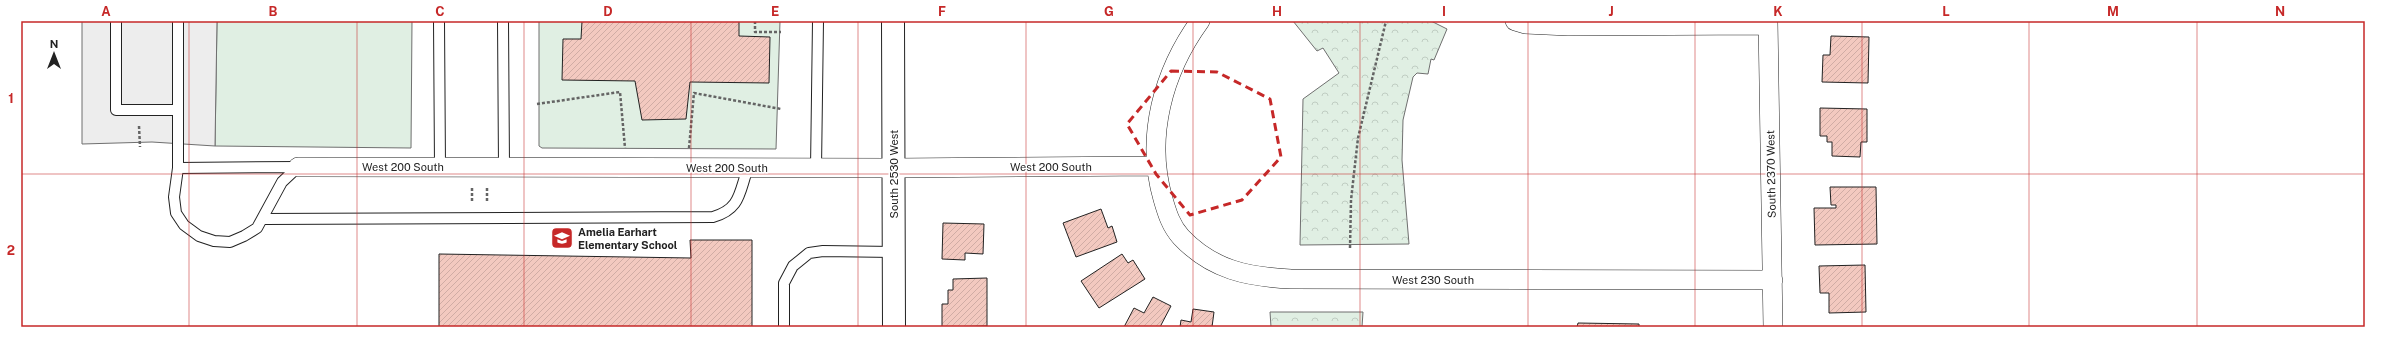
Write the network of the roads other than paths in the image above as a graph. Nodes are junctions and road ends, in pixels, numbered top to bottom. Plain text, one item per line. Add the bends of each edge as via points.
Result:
1 (116, 21) edge
2 (178, 21) edge
3 (439, 21) edge
4 (503, 21) edge
5 (818, 21) edge
6 (894, 21) edge
7 (1200, 21) edge
8 (1516, 21) edge
9 (1768, 23) edge
10 (178, 110) junction
11 (1156, 166) junction
12 (298, 167) junction
13 (440, 167) junction
14 (504, 167) junction
15 (178, 168) junction
16 (748, 168) junction
17 (816, 168) junction
18 (894, 168) junction
19 (263, 219) junction
20 (894, 252) junction
21 (1773, 280) junction
22 (784, 327) edge
23 (894, 327) edge
24 (1773, 327) edge

1 - 10 lane via 116,110
2 - 10 lane
3 - 13 lane
4 - 14 lane
5 - 17 lane
6 - 18 street, South 2530 West
7 - 11 street, West 230 South via 1179,54 1160,107 1155,136
8 - 9 street via 1526,24 1568,26
9 - 21 street, South 2370 West
10 - 15 lane
11 - 18 street, West 200 South
11 - 21 street, West 230 South via 1168,216 1182,237 1212,261 1256,278
12 - 13 street, West 200 South
12 - 15 lane
12 - 19 lane via 282,182
13 - 14 street, West 200 South
14 - 16 street, West 200 South
15 - 19 lane via 174,197 176,213 184,225 199,236 214,241 230,242 257,228
16 - 17 street, West 200 South
16 - 19 lane via 736,204 727,213 713,218
17 - 18 street, West 200 South
18 - 20 street, South 2530 West
20 - 22 lane via 823,250 809,253 793,266 784,283
20 - 23 street, South 2530 West
21 - 24 street, South 2370 West

